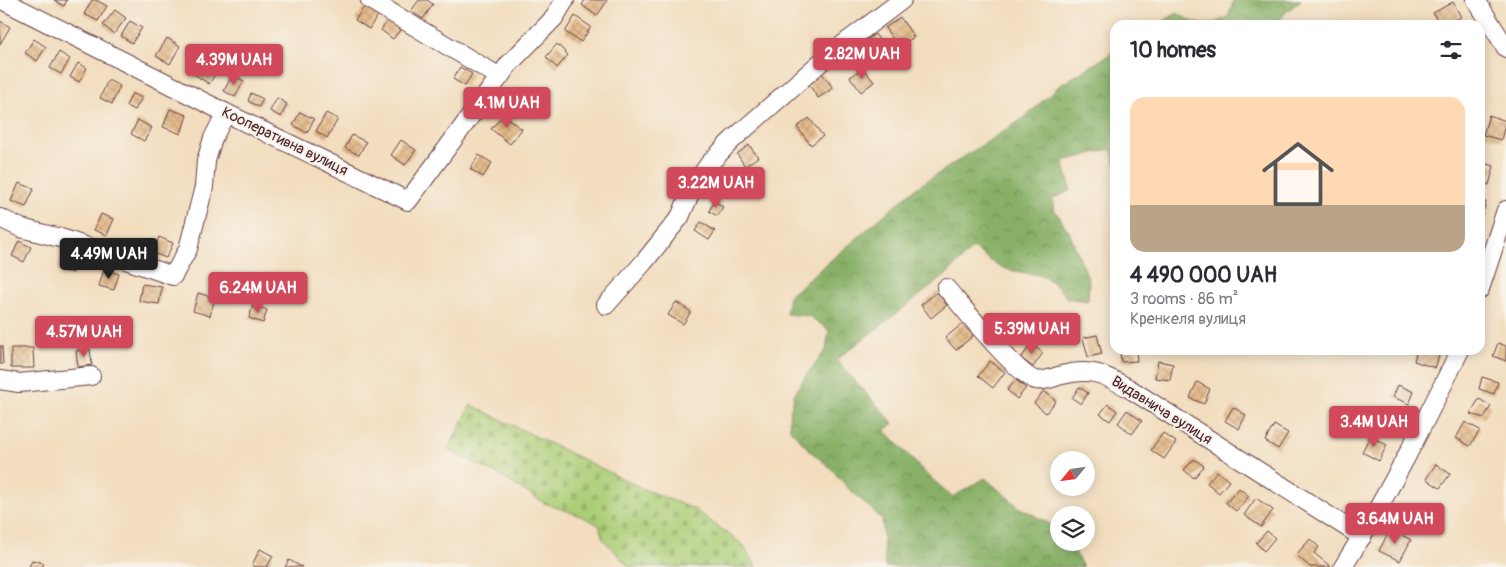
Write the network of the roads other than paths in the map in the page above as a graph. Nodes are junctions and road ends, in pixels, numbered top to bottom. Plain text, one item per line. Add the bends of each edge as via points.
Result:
1 (2, 0) edge
2 (370, 0) edge
3 (565, 0) edge
4 (902, 0) edge
5 (1476, 0) edge
6 (397, 6) edge
7 (1506, 48) edge
8 (500, 77) junction
9 (226, 113) junction
10 (1506, 210) edge
11 (0, 218) edge
12 (1485, 274) edge
13 (946, 288) dead end
14 (606, 305) dead end
15 (1458, 355) edge
16 (91, 376) dead end
17 (0, 380) edge
18 (1362, 537) junction
19 (1343, 567) edge

1 - 9 street, Кооперативна вулиця
2 - 6 street
3 - 8 street via 554,18
4 - 14 street via 829,54 730,141 708,164 680,217
5 - 7 street
6 - 8 street
8 - 9 street, Кооперативна вулиця via 408,201
9 - 11 street via 206,160 204,187 188,249 174,276 21,228
10 - 12 street
13 - 18 street, Видавнича вулиця via 1018,369 1035,380 1086,371 1106,376
15 - 18 street via 1418,436
16 - 17 street via 20,383
18 - 19 street

